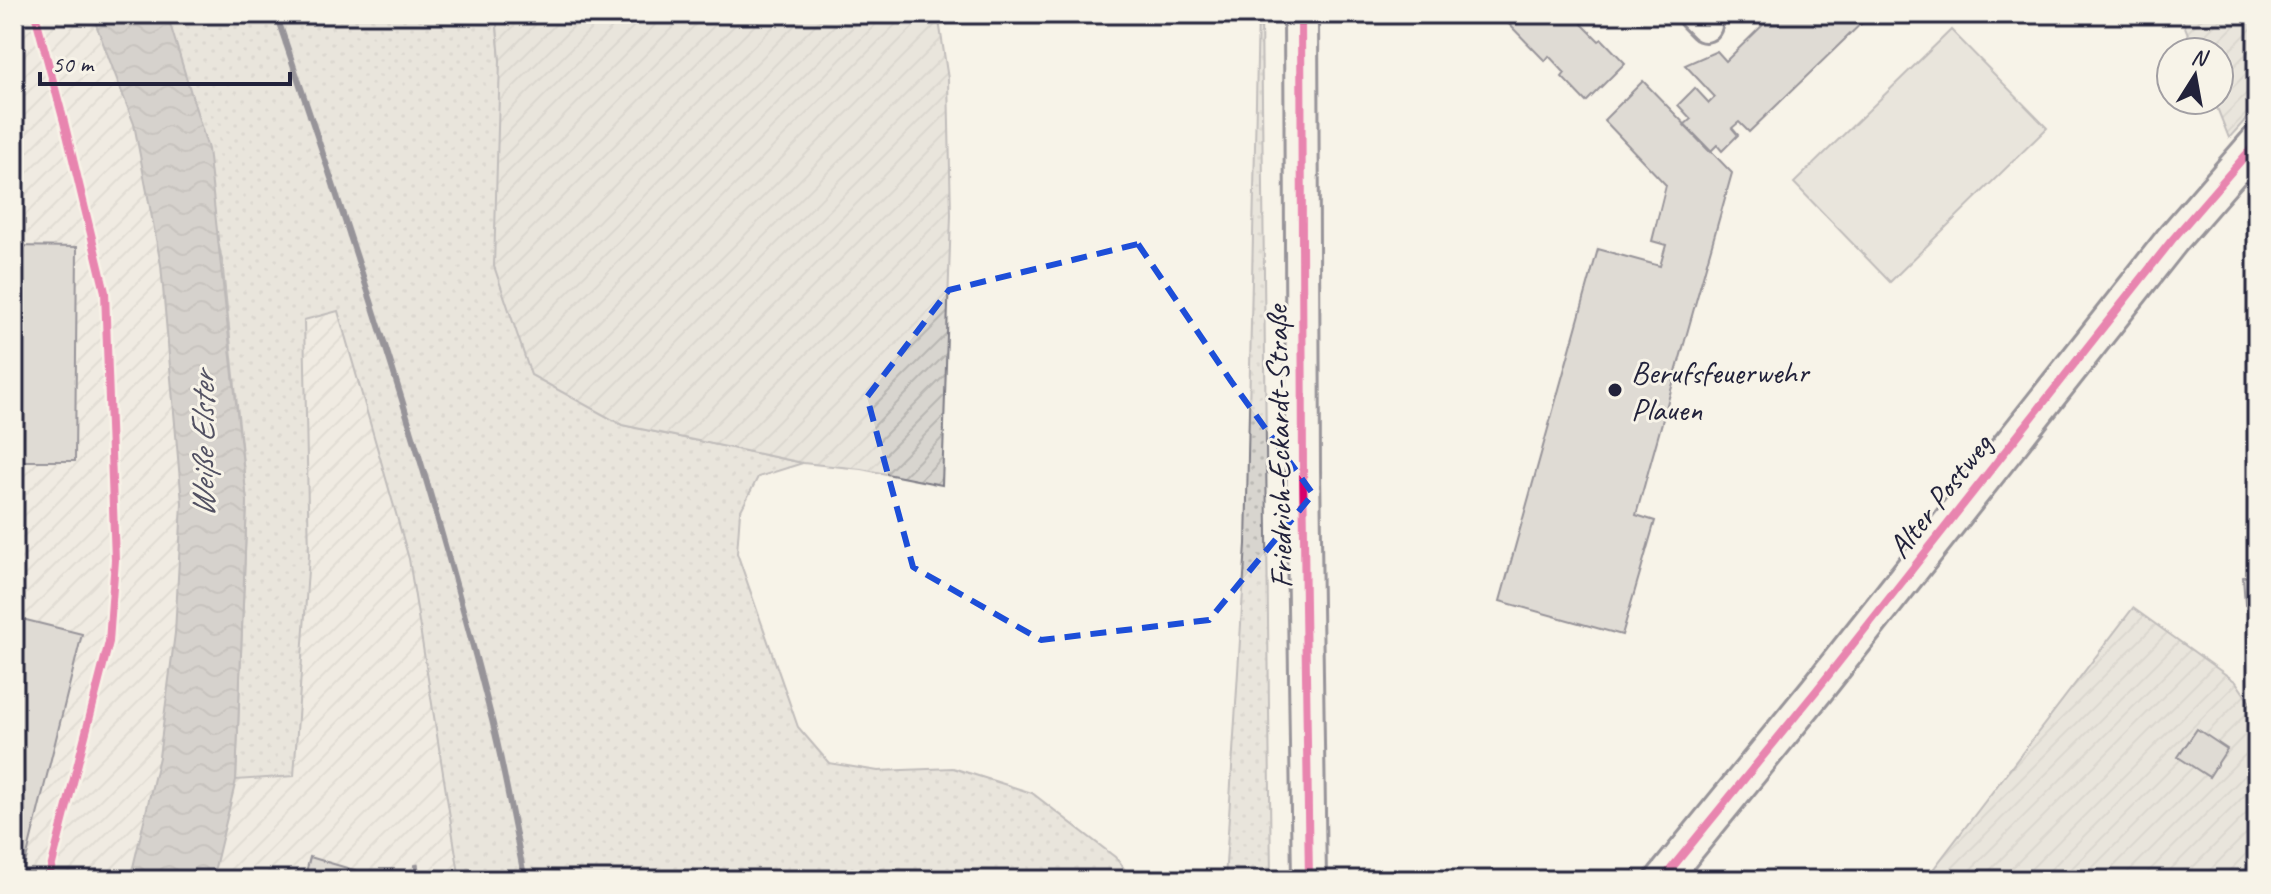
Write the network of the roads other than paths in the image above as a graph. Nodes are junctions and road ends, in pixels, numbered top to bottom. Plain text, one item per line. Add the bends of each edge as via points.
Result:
1 (1301, 14) edge
2 (2257, 142) edge
3 (1309, 880) edge
4 (1662, 880) edge

1 - 3 street, Friedrich-Eckardt-Straße
2 - 4 street, Alter Postweg via 2172,240

